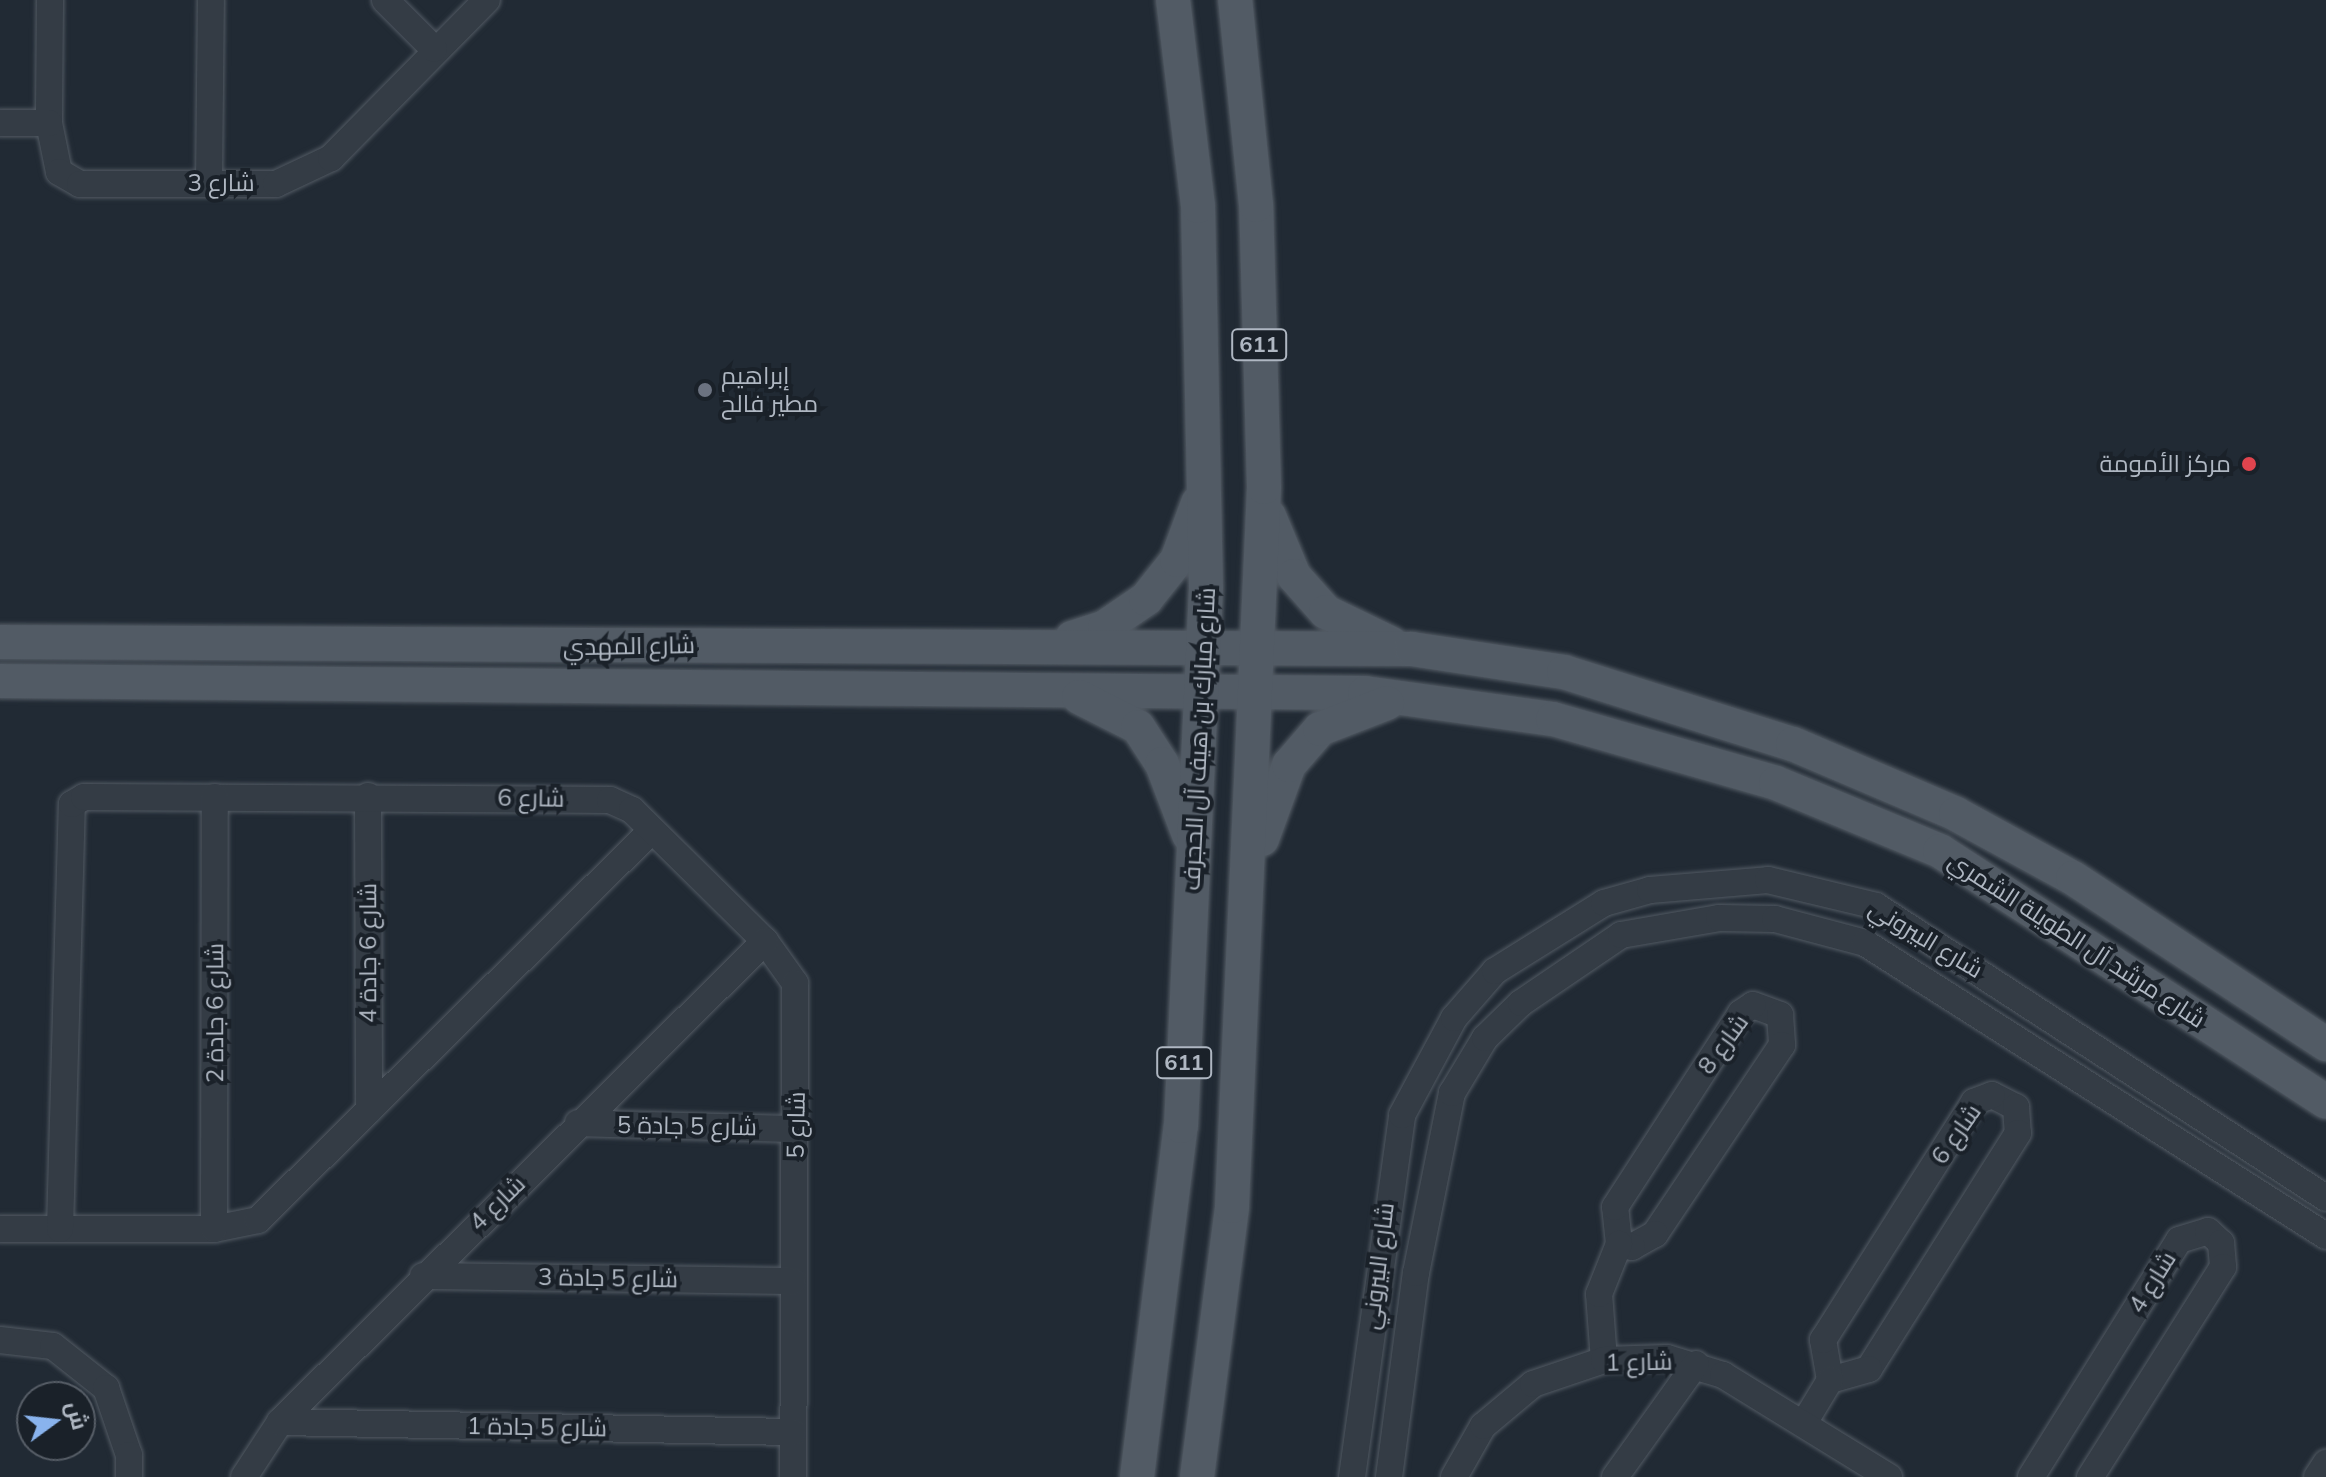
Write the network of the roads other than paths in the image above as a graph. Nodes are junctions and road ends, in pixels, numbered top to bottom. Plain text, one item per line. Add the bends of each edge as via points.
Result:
1 (50, 0) edge
2 (211, 0) edge
3 (385, 0) edge
4 (487, 0) edge
5 (1173, 0) edge
6 (1235, 0) edge
7 (434, 49) junction
8 (0, 123) edge
9 (49, 123) junction
10 (209, 183) junction
11 (1196, 187) junction
12 (1255, 189) junction
13 (1206, 459) junction
14 (1264, 487) junction
15 (1058, 643) junction
16 (132, 644) junction
17 (1205, 646) junction
18 (1259, 647) junction
19 (1, 648) edge
20 (1412, 649) junction
21 (0, 681) edge
22 (88, 682) junction
23 (1203, 690) junction
24 (1060, 691) junction
25 (1256, 691) junction
26 (1407, 698) junction
27 (368, 796) junction
28 (215, 797) junction
29 (652, 830) junction
30 (1193, 847) junction
31 (765, 941) junction
32 (1245, 946) junction
33 (2125, 967) junction
34 (2312, 1035) edge
35 (2326, 1102) edge
36 (369, 1110) junction
37 (578, 1123) junction
38 (796, 1129) junction
39 (2285, 1172) junction
40 (2322, 1196) edge
41 (2267, 1198) junction
42 (2299, 1219) junction
43 (0, 1229) edge
44 (60, 1229) junction
45 (214, 1229) junction
46 (2326, 1236) edge
47 (1619, 1244) junction
48 (423, 1276) junction
49 (793, 1281) junction
50 (0, 1340) edge
51 (1604, 1360) junction
52 (1696, 1364) junction
53 (1830, 1380) junction
54 (280, 1422) junction
55 (1804, 1423) junction
56 (793, 1432) junction
57 (2326, 1463) edge
58 (129, 1477) edge
59 (244, 1477) edge
60 (793, 1477) edge
61 (1137, 1477) edge
62 (1197, 1477) edge
63 (1352, 1477) edge
64 (1389, 1477) edge
65 (1454, 1477) edge
66 (1615, 1477) edge
67 (1889, 1477) edge
68 (2031, 1477) edge
69 (2090, 1477) edge
70 (2317, 1477) edge

1 - 9 street, شارع 3
2 - 10 street
3 - 7 street
4 - 7 street, شارع 3
5 - 11 main road, شارع مبارك بن هيف آل الحجرف / 611
6 - 12 main road, 611
7 - 10 street, شارع 3 via 314,170 276,184
8 - 9 street
9 - 10 street, شارع 3 via 53,162 80,184
11 - 12 main road via 1203,201 1232,210
11 - 13 main road, شارع مبارك بن هيف آل الحجرف / 611
12 - 14 main road, 611
13 - 15 main road via 1177,560 1146,599 1105,627
13 - 17 main road, شارع مبارك بن هيف آل الحجرف / 611
14 - 18 main road, 611
14 - 20 main road via 1272,534 1294,576 1326,612 1366,636
15 - 16 main road, شارع المهدي
15 - 17 main road, شارع المهدي
16 - 19 main road, شارع المهدي
16 - 22 main road via 95,662
17 - 18 main road, شارع المهدي
17 - 23 main road, شارع مبارك بن هيف آل الحجرف / 611
18 - 20 main road, شارع مرشد آل الطويلة الشمري
18 - 25 main road, 611
20 - 34 main road, شارع مرشد آل الطويلة الشمري via 1564,672 1869,775 2073,878
21 - 22 main road, شارع المهدي
22 - 24 main road, شارع المهدي
23 - 24 main road, شارع المهدي
23 - 25 main road, شارع المهدي
23 - 30 main road, شارع مبارك بن هيف آل الحجرف / 611
24 - 30 main road via 1111,708 1138,727 1162,764
25 - 26 main road, شارع مرشد آل الطويلة الشمري
25 - 32 main road, 611
26 - 32 main road via 1320,729 1289,765 1265,821
26 - 33 main road, شارع مرشد آل الطويلة الشمري via 1553,719 1776,783 1940,851
27 - 28 street, شارع 6
27 - 29 street, شارع 6 via 610,800
27 - 36 street, شارع 6 جادة 4
28 - 44 street, شارع 6 via 84,797 72,804
28 - 45 street, شارع 6 جادة 2
29 - 31 street, شارع 5
29 - 36 street
30 - 61 main road, شارع مبارك بن هيف آل الحجرف / 611 via 1181,1126
31 - 37 street, شارع 4
31 - 38 street, شارع 5 via 786,965 799,1003
32 - 62 main road, 611 via 1232,1206
33 - 34 main road via 2131,949 2145,946 2263,1021
33 - 35 main road, شارع مرشد آل الطويلة الشمري
36 - 45 street via 258,1220
37 - 38 street, شارع 5 جادة 5
37 - 48 street, شارع 4
38 - 49 street, شارع 5
39 - 40 street, شارع البيروني
39 - 41 street via 2285,1192
39 - 63 street, شارع البيروني via 1876,906 1768,880 1650,890 1604,903 1495,971 1454,1018 1402,1115
40 - 42 street via 2302,1200
41 - 42 street, شارع البيروني
41 - 64 street, شارع البيروني via 1865,943 1775,919 1719,918 1621,935 1521,1003 1485,1038 1452,1093 1416,1273
42 - 46 street, شارع البيروني
43 - 44 street
44 - 45 street
47 - 47 street, شارع 8 via 1632,1247 1655,1234 1782,1045 1785,1023 1773,1008 1741,1013 1615,1207
47 - 51 street, شارع 8 via 1599,1294
48 - 49 street, شارع 5 جادة 3
48 - 54 street, شارع 4
49 - 56 street, شارع 5
50 - 58 street via 53,1346 106,1388 129,1455
51 - 52 street, شارع 1
51 - 65 street, شارع 1 via 1533,1384 1506,1405 1483,1426
52 - 55 street, شارع 1
52 - 66 street
53 - 53 street, شارع 6 via 1869,1369 2018,1133 2009,1099 1992,1095 1974,1102 1823,1340
53 - 55 street
54 - 56 street, شارع 5 جادة 1
54 - 59 street, شارع 4
55 - 67 street, شارع 1
56 - 60 street, شارع 5
57 - 70 street
68 - 69 street, شارع 4 via 2179,1240 2208,1231 2221,1243 2223,1267

